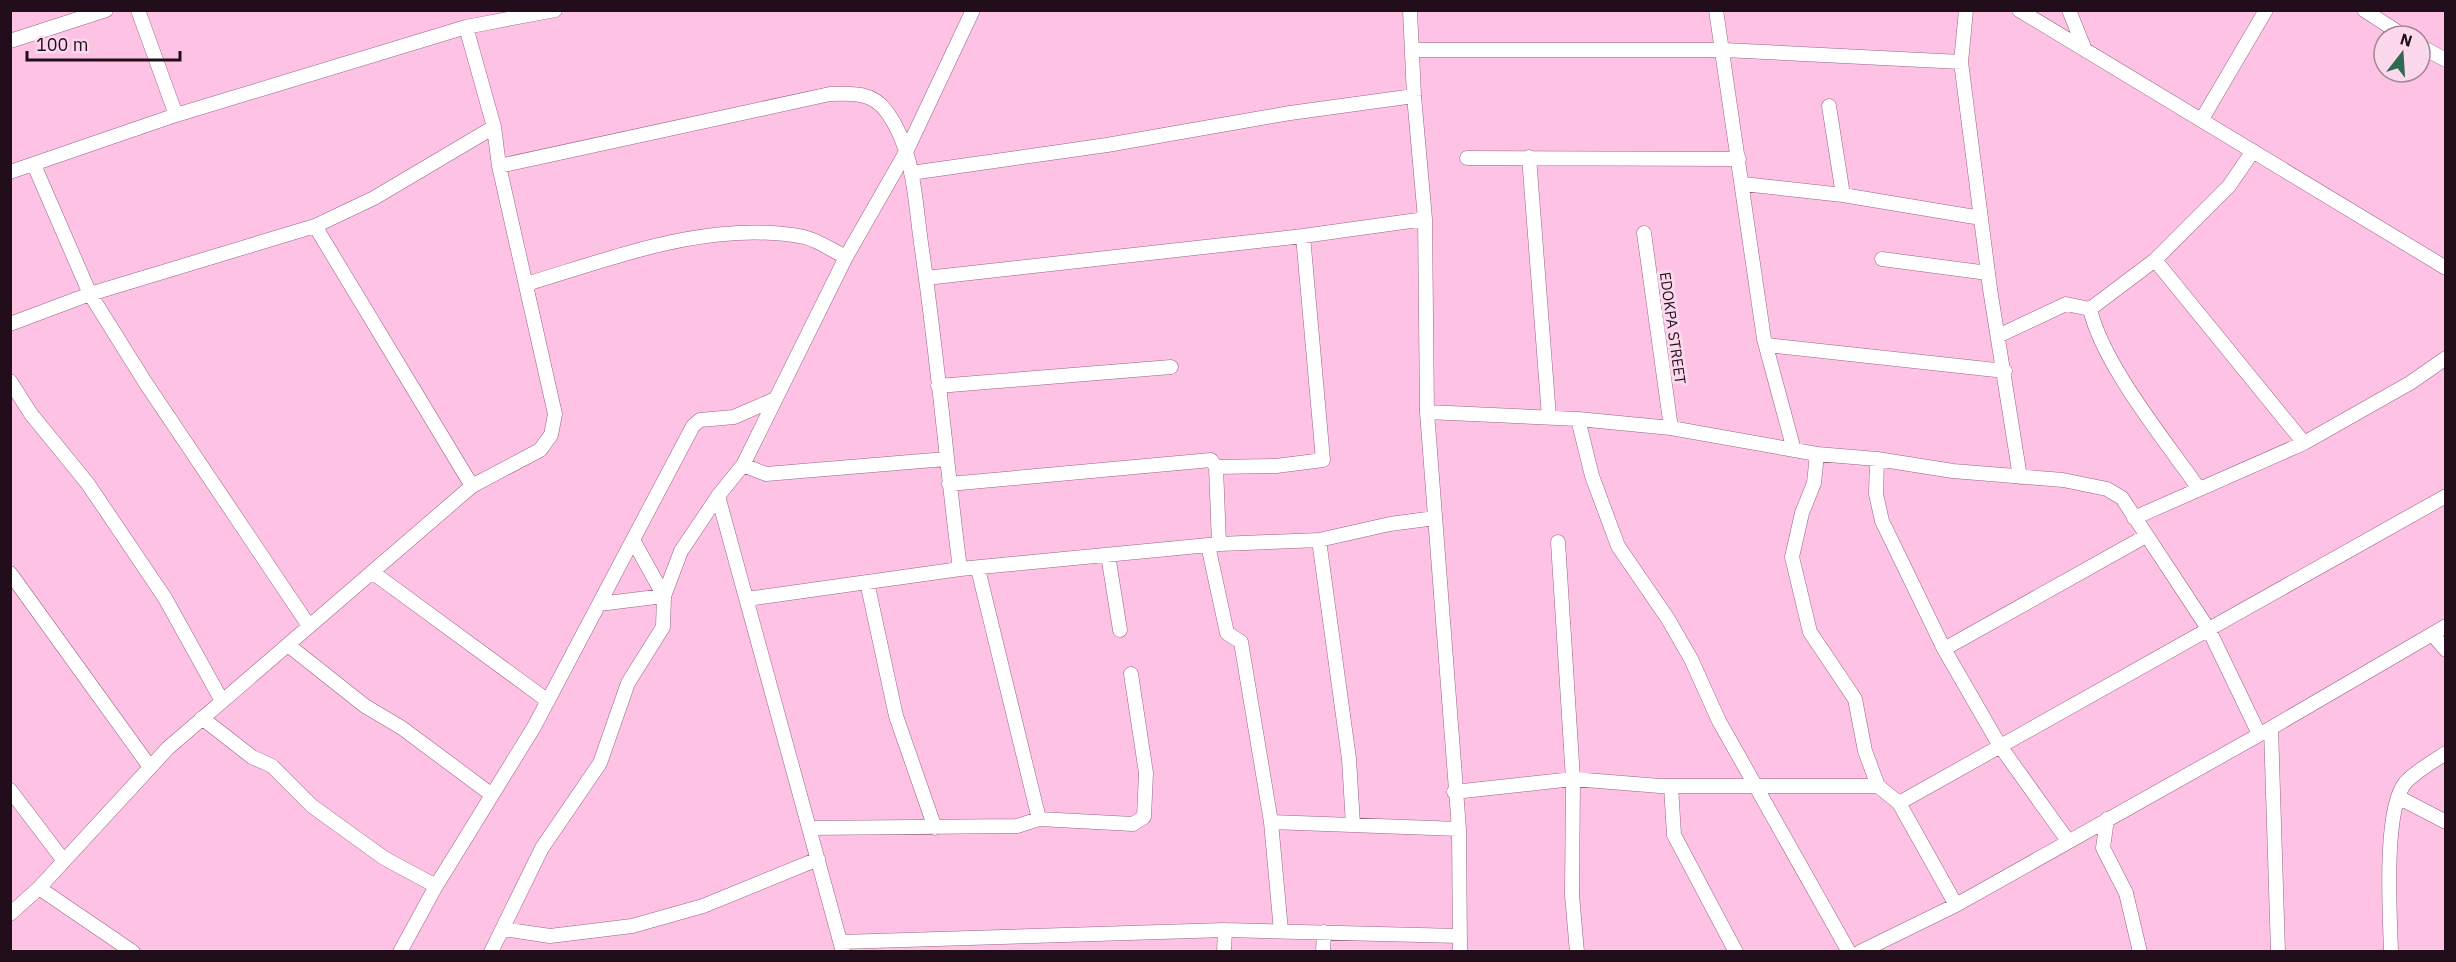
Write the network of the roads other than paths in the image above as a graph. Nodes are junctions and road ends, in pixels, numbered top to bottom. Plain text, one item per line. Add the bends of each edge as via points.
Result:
1 (106, 10) edge
2 (138, 10) edge
3 (555, 10) edge
4 (973, 10) edge
5 (1410, 10) edge
6 (1716, 10) edge
7 (1966, 10) edge
8 (2019, 10) edge
9 (2069, 10) edge
10 (2266, 10) edge
11 (2364, 10) edge
12 (2386, 24) edge
13 (466, 27) junction
14 (10, 41) edge
15 (1412, 50) junction
16 (1724, 50) junction
17 (2085, 50) junction
18 (1961, 62) junction
19 (1414, 96) junction
20 (1829, 106) dead end
21 (176, 115) junction
22 (2202, 119) junction
23 (494, 127) junction
24 (2253, 151) junction
25 (906, 152) junction
26 (1529, 157) junction
27 (1467, 158) dead end
28 (1739, 159) junction
29 (34, 165) junction
30 (499, 166) junction
31 (10, 172) edge
32 (910, 173) junction
33 (1743, 184) junction
34 (1843, 195) junction
35 (1981, 218) junction
36 (1425, 219) junction
37 (315, 226) junction
38 (1644, 233) dead end
39 (1303, 236) junction
40 (846, 257) junction
41 (1882, 259) dead end
42 (2155, 261) junction
43 (2445, 268) edge
44 (1988, 273) junction
45 (926, 278) junction
46 (526, 284) junction
47 (90, 294) junction
48 (2090, 309) junction
49 (10, 324) edge
50 (1998, 336) junction
51 (1767, 345) junction
52 (2445, 358) edge
53 (1171, 367) dead end
54 (2005, 371) junction
55 (10, 381) edge
56 (938, 386) junction
57 (773, 400) junction
58 (1427, 412) junction
59 (1549, 417) junction
60 (1578, 419) junction
61 (1671, 428) junction
62 (2304, 443) junction
63 (1794, 450) junction
64 (1817, 454) junction
65 (946, 459) junction
66 (1877, 459) junction
67 (743, 465) junction
68 (1216, 467) junction
69 (2019, 477) junction
70 (949, 484) junction
71 (472, 486) junction
72 (2199, 489) junction
73 (718, 496) junction
74 (2445, 496) edge
75 (2134, 518) junction
76 (1435, 519) junction
77 (2146, 536) junction
78 (633, 540) junction
79 (1319, 540) junction
80 (1558, 542) dead end
81 (1214, 545) junction
82 (1107, 555) junction
83 (960, 569) junction
84 (978, 569) junction
85 (372, 572) junction
86 (10, 573) edge
87 (867, 582) junction
88 (664, 596) junction
89 (747, 599) junction
90 (599, 603) junction
91 (309, 626) junction
92 (2445, 626) edge
93 (1120, 630) dead end
94 (2209, 630) junction
95 (2432, 634) junction
96 (288, 645) junction
97 (1944, 649) junction
98 (2445, 650) edge
99 (1131, 674) dead end
100 (222, 701) junction
101 (548, 701) junction
102 (202, 718) junction
103 (2265, 731) junction
104 (2000, 747) junction
105 (2445, 753) edge
106 (150, 767) junction
107 (1573, 779) junction
108 (1671, 786) junction
109 (1878, 786) junction
110 (1758, 787) junction
111 (10, 790) edge
112 (1454, 792) junction
113 (492, 795) junction
114 (2398, 797) junction
115 (1899, 803) junction
116 (1039, 819) junction
117 (2106, 819) junction
118 (1271, 822) junction
119 (2445, 822) edge
120 (1353, 825) junction
121 (809, 828) junction
122 (935, 828) junction
123 (1459, 829) junction
124 (2068, 841) junction
125 (818, 859) junction
126 (64, 861) junction
127 (435, 886) junction
128 (39, 888) junction
129 (1956, 905) junction
130 (10, 914) edge
131 (503, 929) junction
132 (1225, 930) junction
133 (1281, 931) junction
134 (1324, 932) junction
135 (1459, 936) junction
136 (842, 947) edge
137 (133, 951) edge
138 (400, 951) edge
139 (490, 951) edge
140 (1224, 951) edge
141 (1323, 951) edge
142 (1460, 951) edge
143 (1577, 951) edge
144 (1736, 951) edge
145 (1850, 951) edge
146 (1860, 951) edge
147 (2140, 951) edge
148 (2278, 951) edge
149 (2391, 951) edge

1 - 14 street
2 - 21 street
3 - 13 street
4 - 25 street
5 - 15 street
6 - 16 street
7 - 18 street
8 - 17 street
9 - 17 street
10 - 22 street
11 - 12 street
13 - 21 street
13 - 23 street
15 - 16 street
15 - 19 street
16 - 18 street
16 - 28 street
17 - 22 street
18 - 35 street
19 - 32 street
19 - 36 street
20 - 34 street
21 - 29 street
22 - 24 street
23 - 30 street
23 - 37 street via 374,198
24 - 42 street via 2229,186
24 - 43 street
25 - 30 street via 887,111 861,92 830,94
25 - 32 street
25 - 40 street
26 - 27 street
26 - 28 street
26 - 59 street
28 - 33 street
29 - 31 street
29 - 47 street
30 - 46 street
32 - 45 street
33 - 34 street
33 - 51 street
34 - 35 street
35 - 44 street
36 - 39 street
36 - 58 street
37 - 47 street
37 - 71 street
38 - 61 street, EDOKPA STREET
39 - 45 street
39 - 68 street via 1324,458 1321,462
40 - 46 street via 806,237 742,231 649,248
40 - 57 street
41 - 44 street
42 - 48 street
42 - 62 street
44 - 50 street
45 - 56 street
46 - 71 street via 555,414 551,435 540,450
47 - 49 street
47 - 91 street
48 - 50 street via 2066,304
48 - 72 street via 2095,333
50 - 54 street
51 - 54 street
51 - 63 street
52 - 62 street via 2410,383
53 - 56 street
54 - 69 street
55 - 100 street via 31,414 88,484 159,588
56 - 65 street
57 - 67 street
57 - 78 street via 734,417 700,420 693,426
58 - 59 street
58 - 76 street
59 - 60 street
60 - 61 street
60 - 110 street via 1592,476 1618,546 1668,619 1719,721
61 - 63 street
62 - 72 street
63 - 64 street
64 - 66 street
64 - 109 street via 1814,483 1792,556 1795,573 1810,632 1855,699 1864,751
65 - 67 street via 766,474
65 - 70 street
66 - 69 street
66 - 97 street via 1876,495 1882,521
67 - 73 street
68 - 70 street via 1211,460
68 - 81 street
69 - 75 street via 2107,489 2122,498
70 - 83 street
71 - 85 street
72 - 75 street
73 - 88 street via 681,551
73 - 89 street
74 - 94 street
75 - 77 street
76 - 79 street via 1390,524
76 - 112 street
77 - 94 street
77 - 97 street
78 - 88 street
78 - 90 street
79 - 81 street
79 - 120 street via 1349,759
80 - 107 street
81 - 82 street
81 - 118 street via 1227,633 1241,642
82 - 84 street
82 - 93 street
83 - 84 street
83 - 87 street
84 - 116 street
85 - 91 street
85 - 101 street
86 - 106 street
87 - 89 street
87 - 122 street via 896,716
88 - 90 street
88 - 131 street via 663,627 628,683 600,763 542,848
89 - 121 street
90 - 101 street
91 - 96 street
92 - 95 street
94 - 103 street
94 - 104 street
95 - 98 street
95 - 103 street
96 - 100 street
96 - 113 street via 365,706 402,728
97 - 104 street
99 - 116 street via 1146,773 1144,817 1133,824
100 - 102 street
101 - 113 street
102 - 106 street
102 - 127 street via 252,757 272,766 312,806 384,858
103 - 117 street
103 - 148 street
104 - 115 street
104 - 124 street
105 - 114 street via 2416,772
106 - 126 street
107 - 108 street
107 - 112 street
107 - 143 street via 1572,895
108 - 110 street
108 - 144 street via 1674,835
109 - 110 street
109 - 115 street
110 - 145 street
111 - 126 street
112 - 123 street
113 - 127 street
114 - 119 street
114 - 149 street via 2389,857
115 - 129 street
116 - 122 street via 1017,826
117 - 124 street
117 - 147 street via 2103,848 2126,893
118 - 120 street
118 - 133 street
120 - 123 street
121 - 122 street
121 - 125 street
123 - 135 street
124 - 129 street
125 - 131 street via 703,906 632,926 550,936
125 - 136 street
126 - 128 street
127 - 138 street
128 - 130 street
128 - 137 street
129 - 146 street
131 - 139 street
132 - 133 street
132 - 136 street
132 - 140 street
133 - 134 street
134 - 135 street
134 - 141 street
135 - 142 street

